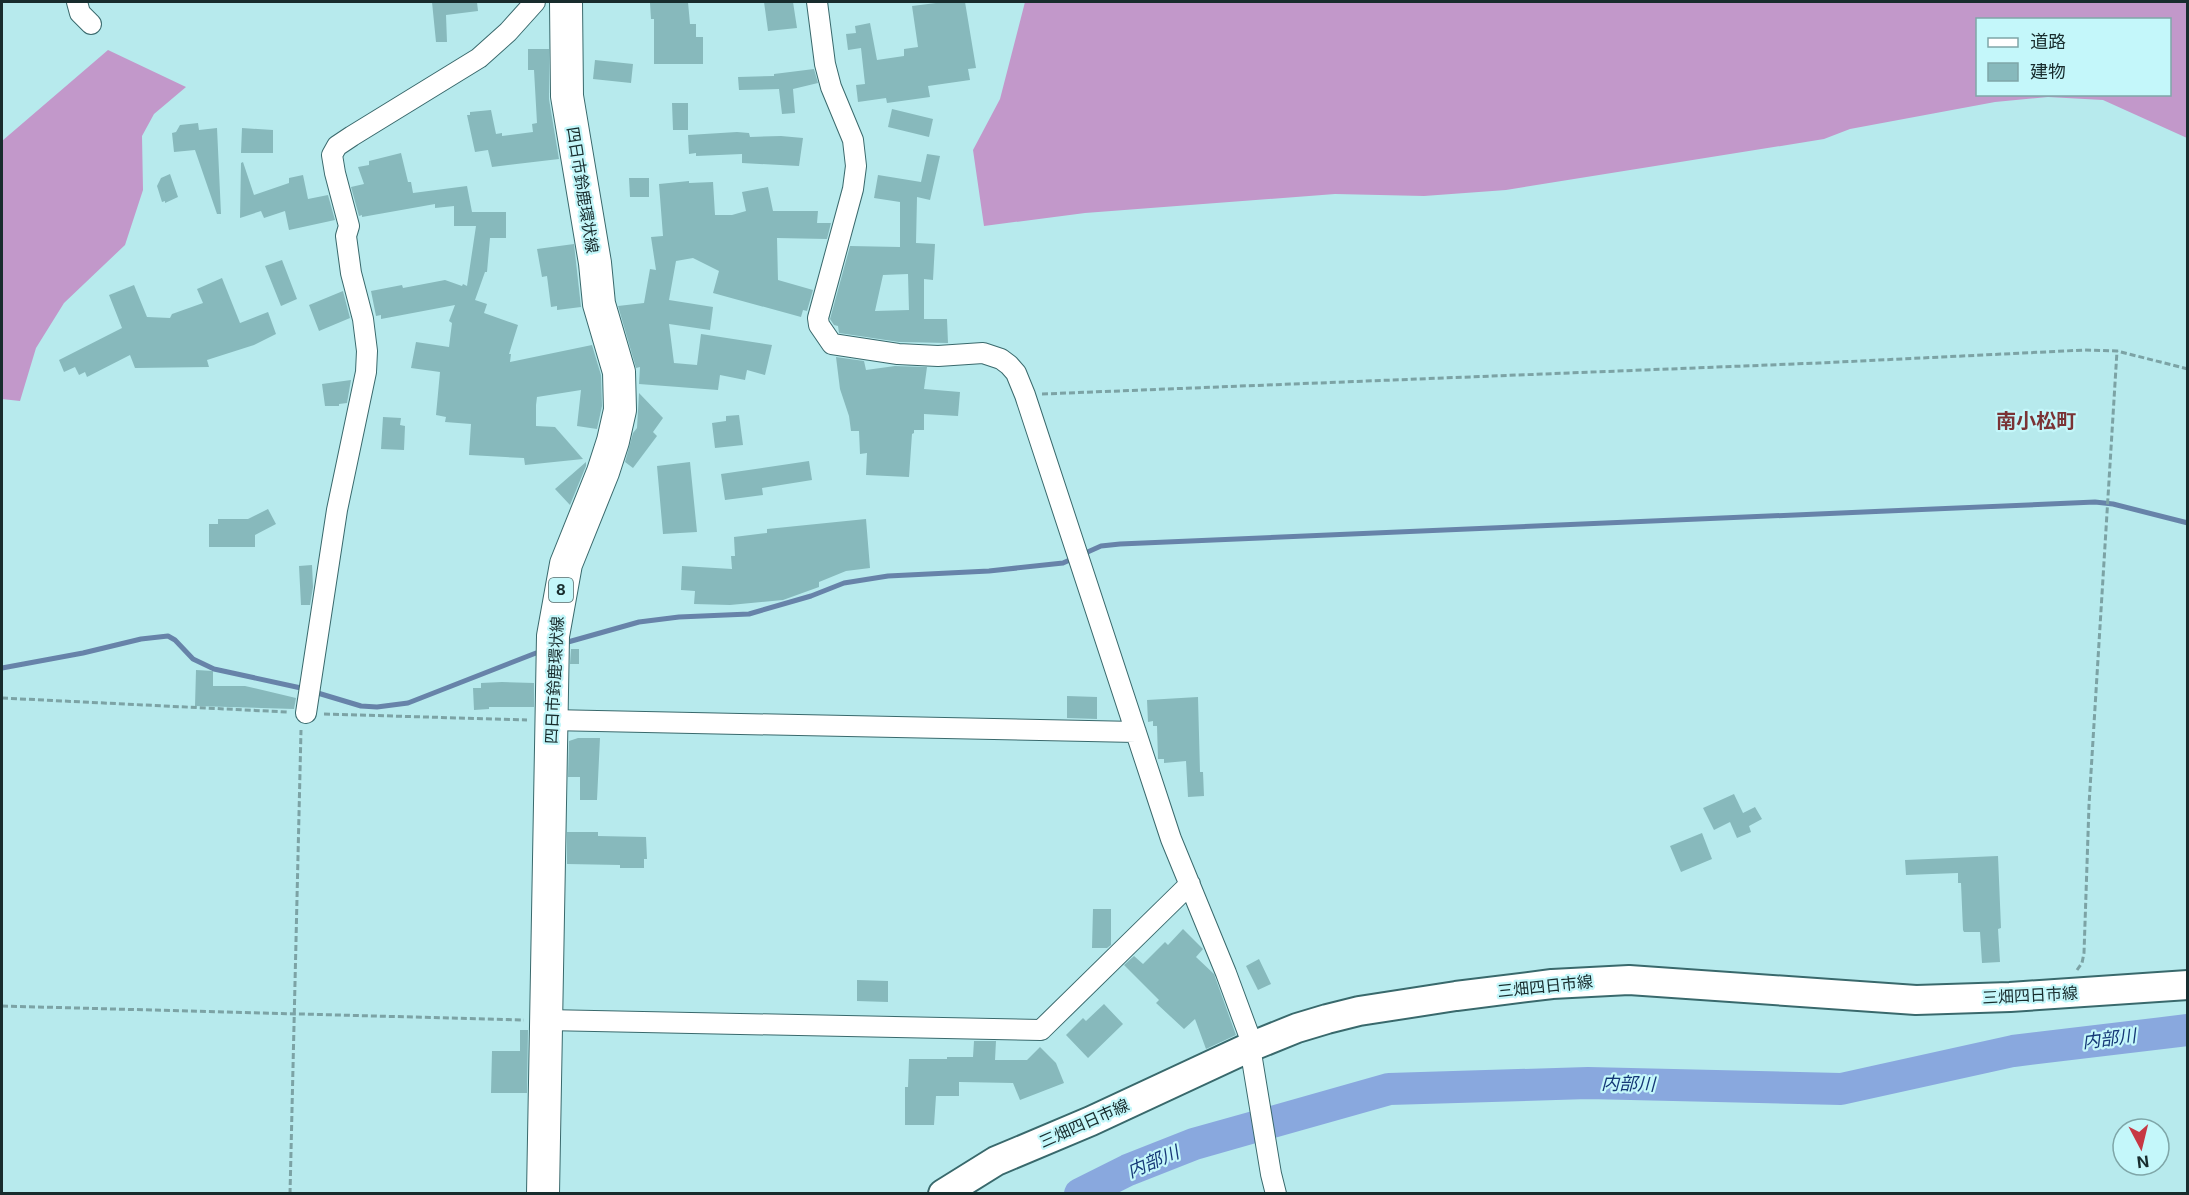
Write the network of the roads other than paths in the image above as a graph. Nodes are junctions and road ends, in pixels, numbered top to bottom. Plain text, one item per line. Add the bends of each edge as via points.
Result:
1 (77, 2) edge
2 (535, 2) edge
3 (566, 2) edge
4 (818, 2) edge
5 (92, 24) dead end
6 (306, 702) road end
7 (550, 720) junction
8 (1136, 732) junction
9 (1190, 884) junction
10 (2187, 985) edge
11 (546, 1020) junction
12 (1251, 1047) junction
13 (1274, 1188) edge
14 (543, 1194) edge
15 (943, 1194) edge

1 - 5 street
2 - 6 street via 479,58 352,136 337,146 332,155 349,226 346,236 351,273 367,351
3 - 7 main road, 四日市鈴鹿環状線 / 8 via 567,96 599,304 619,372 620,410 603,472 566,564 553,636
4 - 8 street via 825,64 853,140 856,166 819,325 832,344 898,354 983,353 1009,365 1016,373
7 - 8 street
7 - 11 main road, 四日市鈴鹿環状線 / 8
8 - 9 street
9 - 11 street via 1041,1030
9 - 12 street
10 - 12 main road, 三畑四日市線 via 1916,1000 1629,980 1586,981 1359,1011 1307,1025
11 - 14 main road, 四日市鈴鹿環状線 / 8
12 - 13 street
12 - 15 main road, 三畑四日市線 via 996,1161

